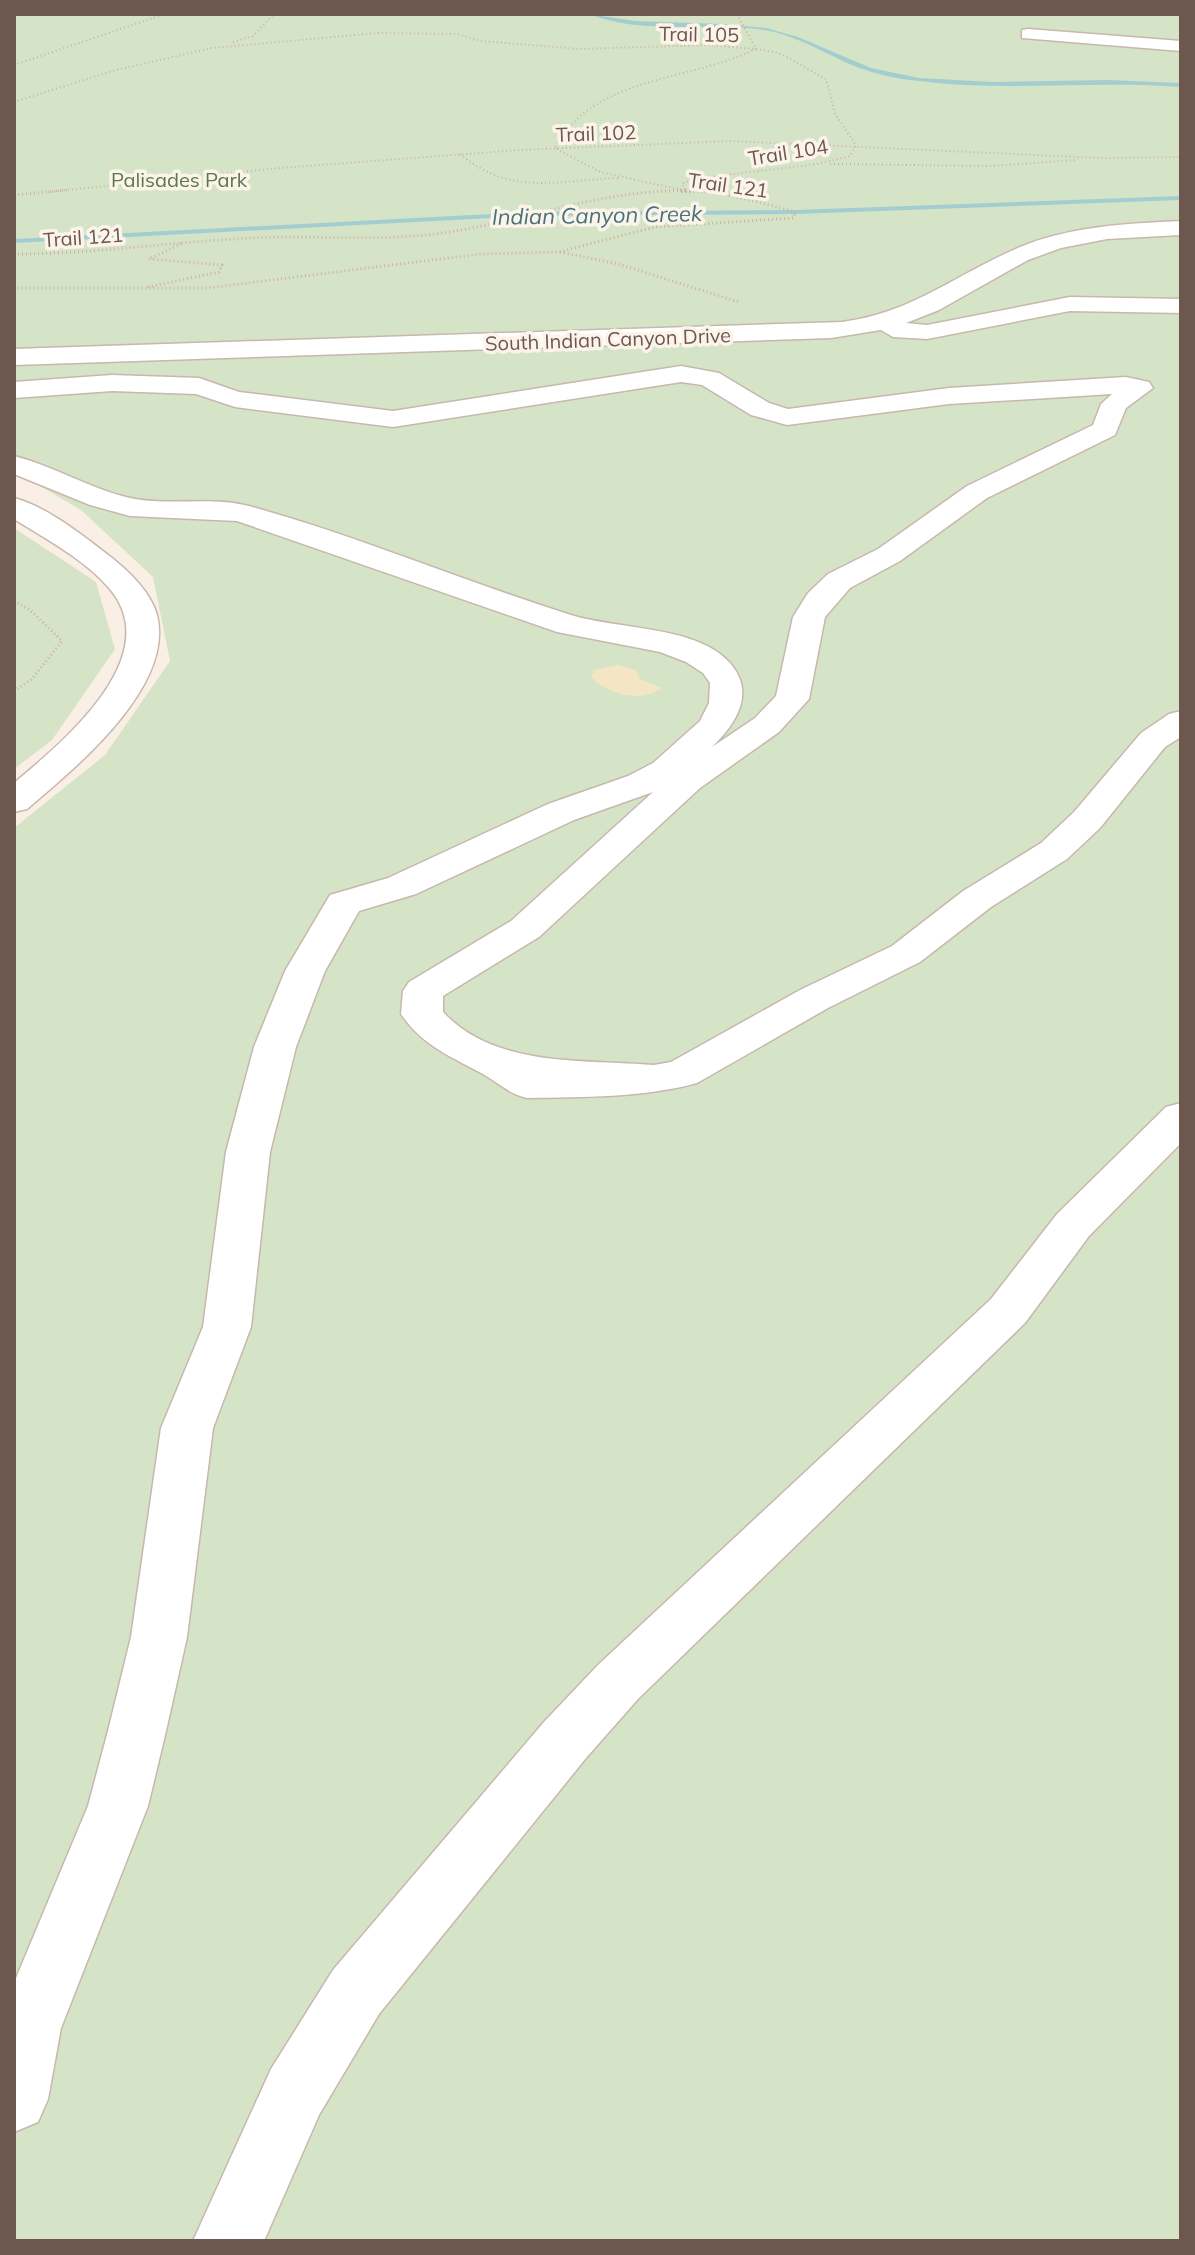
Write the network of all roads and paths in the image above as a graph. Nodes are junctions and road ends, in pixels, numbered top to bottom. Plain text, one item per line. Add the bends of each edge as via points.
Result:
1 (165, 14) edge
2 (274, 14) edge
3 (737, 14) edge
4 (136, 17) dead end
5 (144, 20) junction
6 (1028, 34) dead end
7 (1181, 46) edge
8 (212, 48) junction
9 (756, 49) junction
10 (14, 65) edge
11 (14, 102) edge
12 (856, 145) junction
13 (555, 148) junction
14 (460, 154) junction
15 (1181, 157) edge
16 (1101, 158) junction
17 (817, 164) junction
18 (635, 180) junction
19 (687, 191) junction
20 (14, 195) edge
21 (1181, 228) edge
22 (183, 243) junction
23 (559, 252) junction
24 (14, 254) edge
25 (14, 288) edge
26 (131, 290) junction
27 (744, 303) dead end
28 (1181, 306) edge
29 (875, 324) junction
30 (14, 357) edge
31 (14, 390) edge
32 (14, 464) edge
33 (14, 507) edge
34 (14, 601) edge
35 (14, 691) edge
36 (1181, 721) edge
37 (14, 801) edge
38 (1181, 1117) edge
39 (14, 2099) edge
40 (228, 2241) edge

1 - 5 path
2 - 8 path via 253,36
3 - 9 path
4 - 5 path
5 - 10 path
6 - 7 street
8 - 9 path, Trail 105 via 424,32 580,49
8 - 11 path via 116,70
9 - 12 path, Trail 104 via 779,53 826,79 835,114
9 - 13 path via 613,96 560,133
12 - 13 path, Trail 102 via 731,141
12 - 16 path, Trail 102
12 - 17 path, Trail 104 via 850,156
13 - 14 path, Trail 102
13 - 18 path via 581,164
14 - 18 path via 473,169 511,184
14 - 20 path, Trail 102
15 - 16 path, Trail 102
16 - 17 path via 992,166
17 - 19 path, Trail 104 via 692,179 682,184
18 - 19 path
19 - 22 path, Trail 121 via 581,202 492,226 426,235
19 - 23 path, Trail 121 via 796,212 793,218 655,227
21 - 29 street, South Indian Canyon Drive via 1102,233 1052,243 915,312
22 - 24 path, Trail 121
22 - 26 path via 149,259 222,265 219,272
23 - 26 path, Trail 121 via 480,254 208,288
23 - 27 path via 618,264
25 - 26 path, Trail 121
28 - 29 street via 1070,304 927,332
29 - 30 street, South Indian Canyon Drive via 769,335
31 - 36 street via 112,383 199,386 235,399 393,419 681,374 710,379 760,409 787,417 949,396 1130,388 1114,404 1105,429 977,492 889,555 839,581 809,617 792,699 767,725 687,780 525,929 423,991 422,1014 443,1037 527,1085 682,1074 906,954 977,899 1054,851 1153,740
32 - 39 street via 128,506 241,513 568,625 668,644 715,666 727,683 726,703 714,726 666,771 561,812 402,886 344,903 305,971 275,1047 248,1152 227,1327 187,1428 159,1637 122,1791 28,2028
33 - 37 street via 125,586 136,603 143,636 127,684 99,723
34 - 35 path via 62,641 32,679
38 - 40 street via 1073,1225 1008,1311 618,1682 565,1740 356,1992 295,2092

